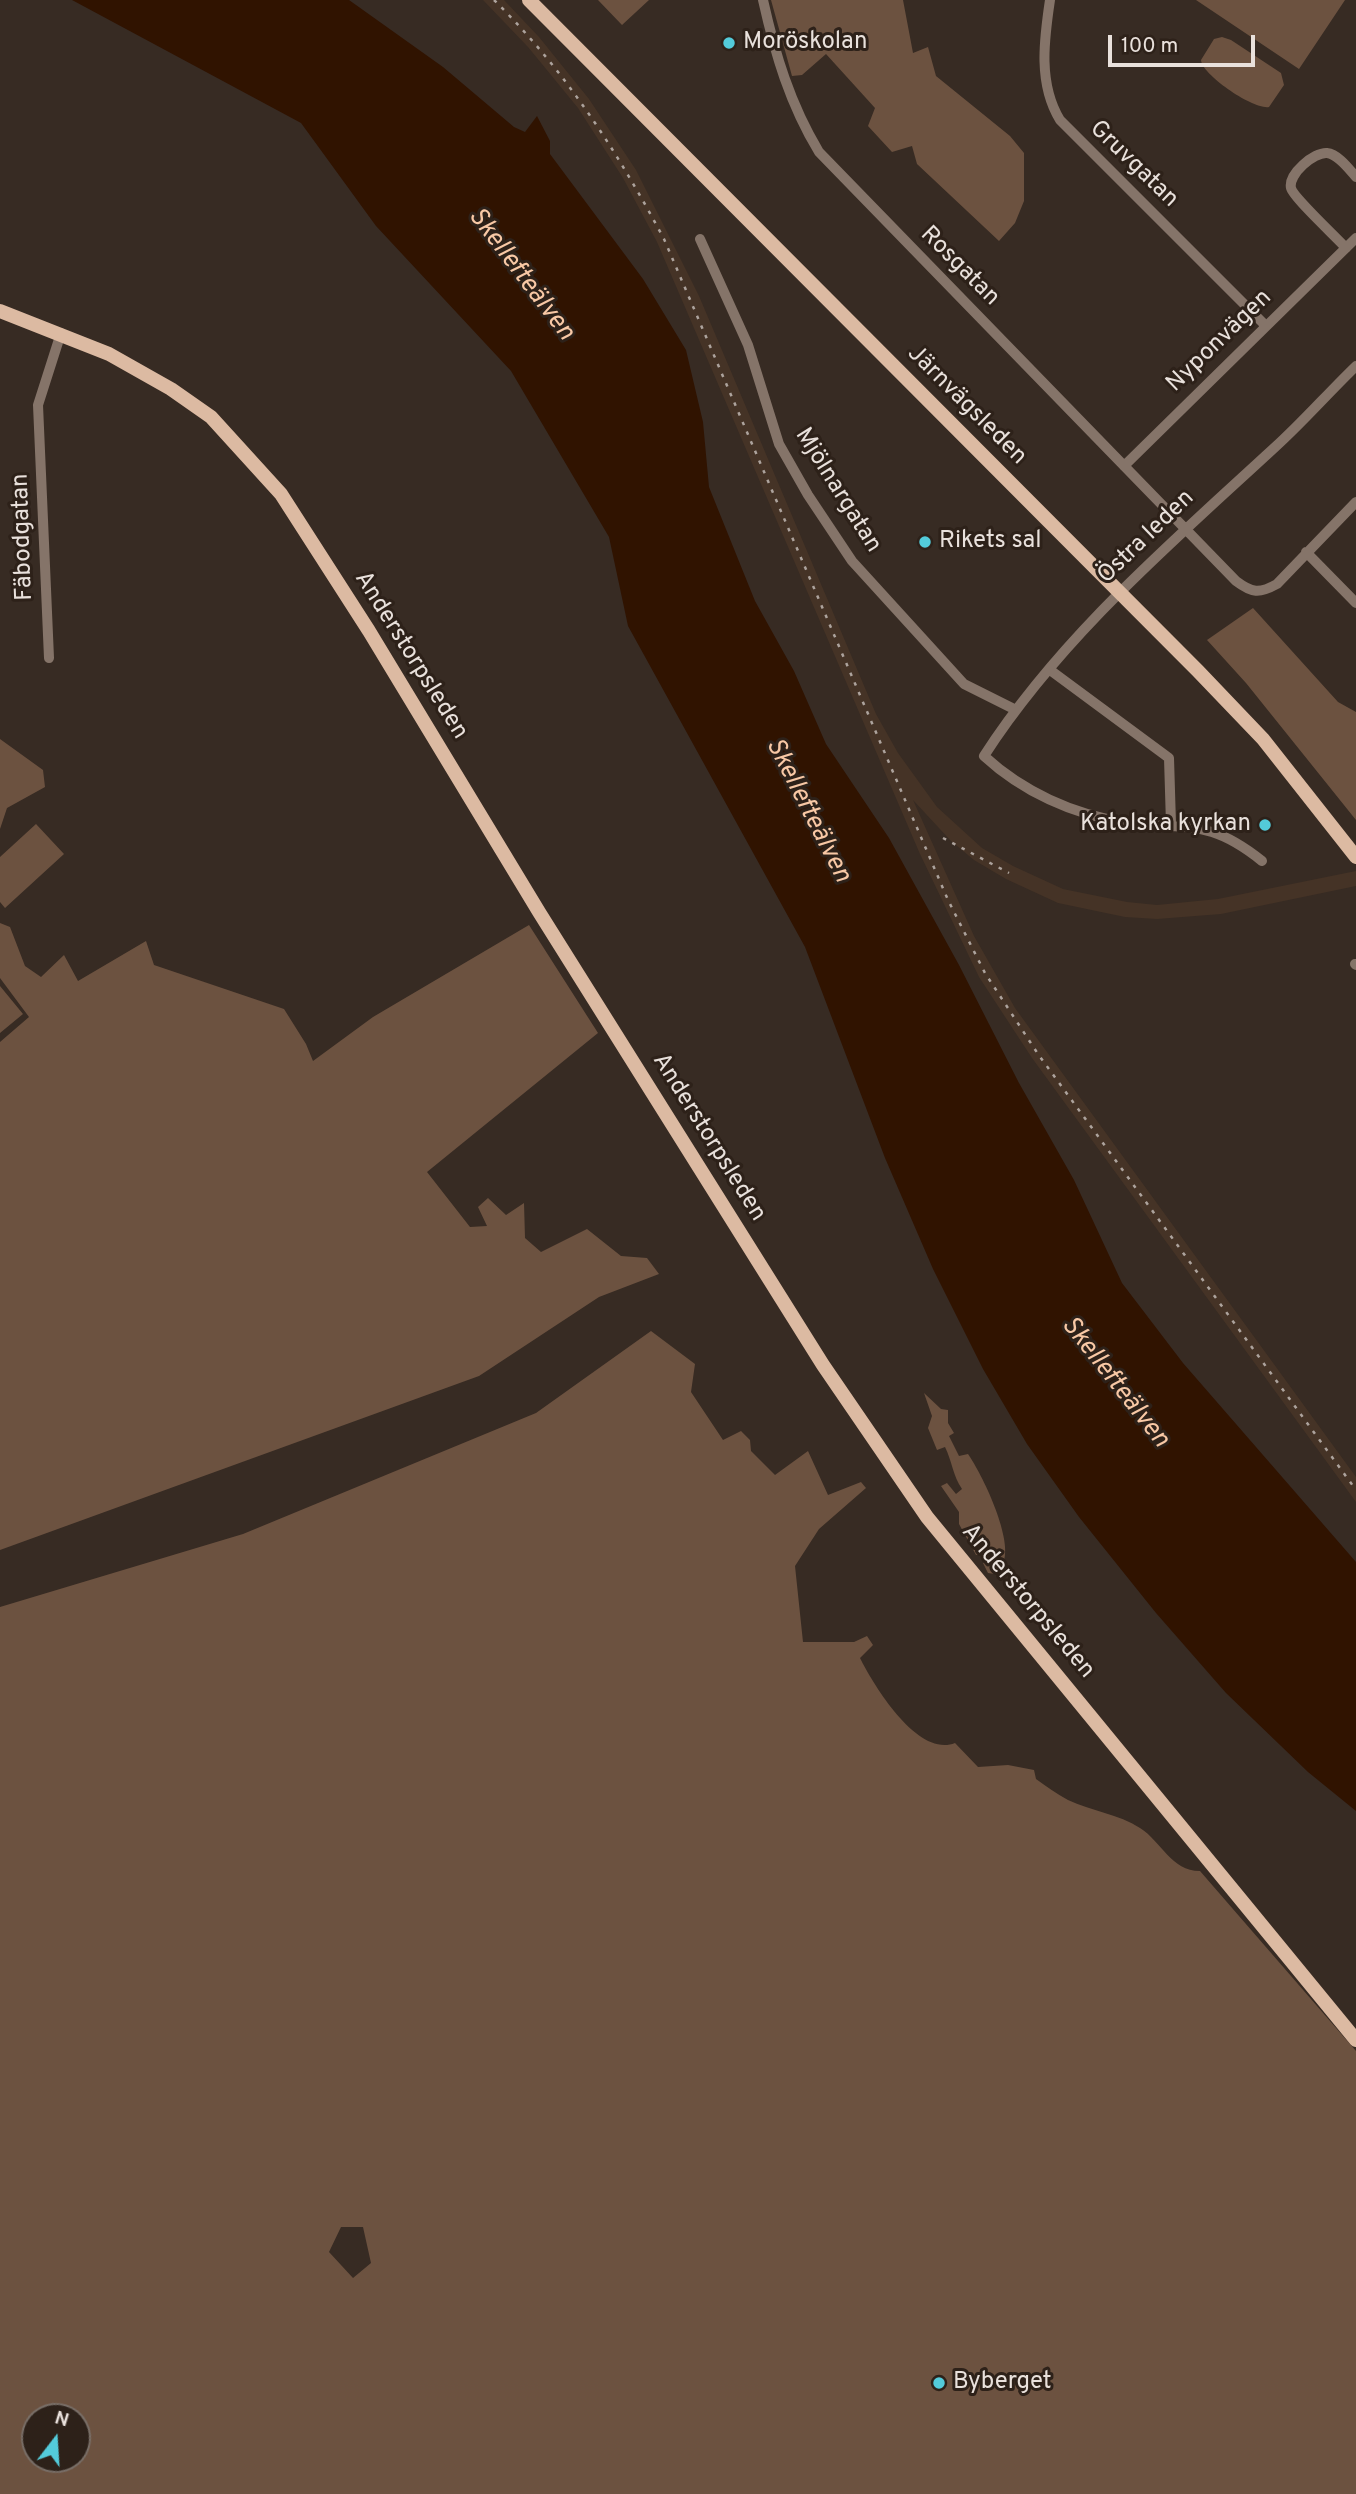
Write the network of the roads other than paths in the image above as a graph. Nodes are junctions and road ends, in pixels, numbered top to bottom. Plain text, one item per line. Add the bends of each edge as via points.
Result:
1 (529, 0) edge
2 (763, 0) edge
3 (1050, 0) edge
4 (1356, 177) edge
5 (1356, 238) edge
6 (700, 239) dead end
7 (1346, 248) junction
8 (0, 311) edge
9 (1266, 326) junction
10 (61, 333) junction
11 (1356, 366) edge
12 (1124, 466) junction
13 (1356, 502) edge
14 (1184, 529) junction
15 (1306, 552) junction
16 (1119, 594) junction
17 (1356, 603) edge
18 (49, 659) dead end
19 (1050, 670) junction
20 (1014, 709) junction
21 (1171, 824) junction
22 (1355, 856) edge
23 (1262, 861) dead end
24 (1356, 2040) edge

1 - 16 main road, Järnvägsleden
2 - 12 street, Rosgatan via 785,85 819,152
3 - 9 street, Gruvgatan via 1044,57 1047,87 1060,120
4 - 7 street via 1330,153 1301,168 1291,183 1298,200
5 - 7 street, Nyponvägen
6 - 20 street, Mjölnargatan via 748,345 779,444 852,561 964,684
7 - 9 street, Nyponvägen
8 - 10 main road, Anderstorpsleden
9 - 12 street, Nyponvägen
10 - 18 street, Fäbodgatan via 38,405
10 - 24 main road, Anderstorpsleden via 142,371 211,418 281,494 823,1365 922,1509
11 - 14 street, Östra leden
12 - 14 street, Rosgatan
13 - 15 street
14 - 15 street, Rosgatan via 1250,591 1261,593 1277,584
14 - 16 street, Östra leden
15 - 17 street
16 - 19 street, Östra leden
16 - 22 main road, Järnvägsleden via 1263,739
19 - 20 street, Östra leden
19 - 21 street via 1169,758
20 - 21 street, Östra leden via 984,756 1017,783 1123,822
21 - 23 street via 1226,837

